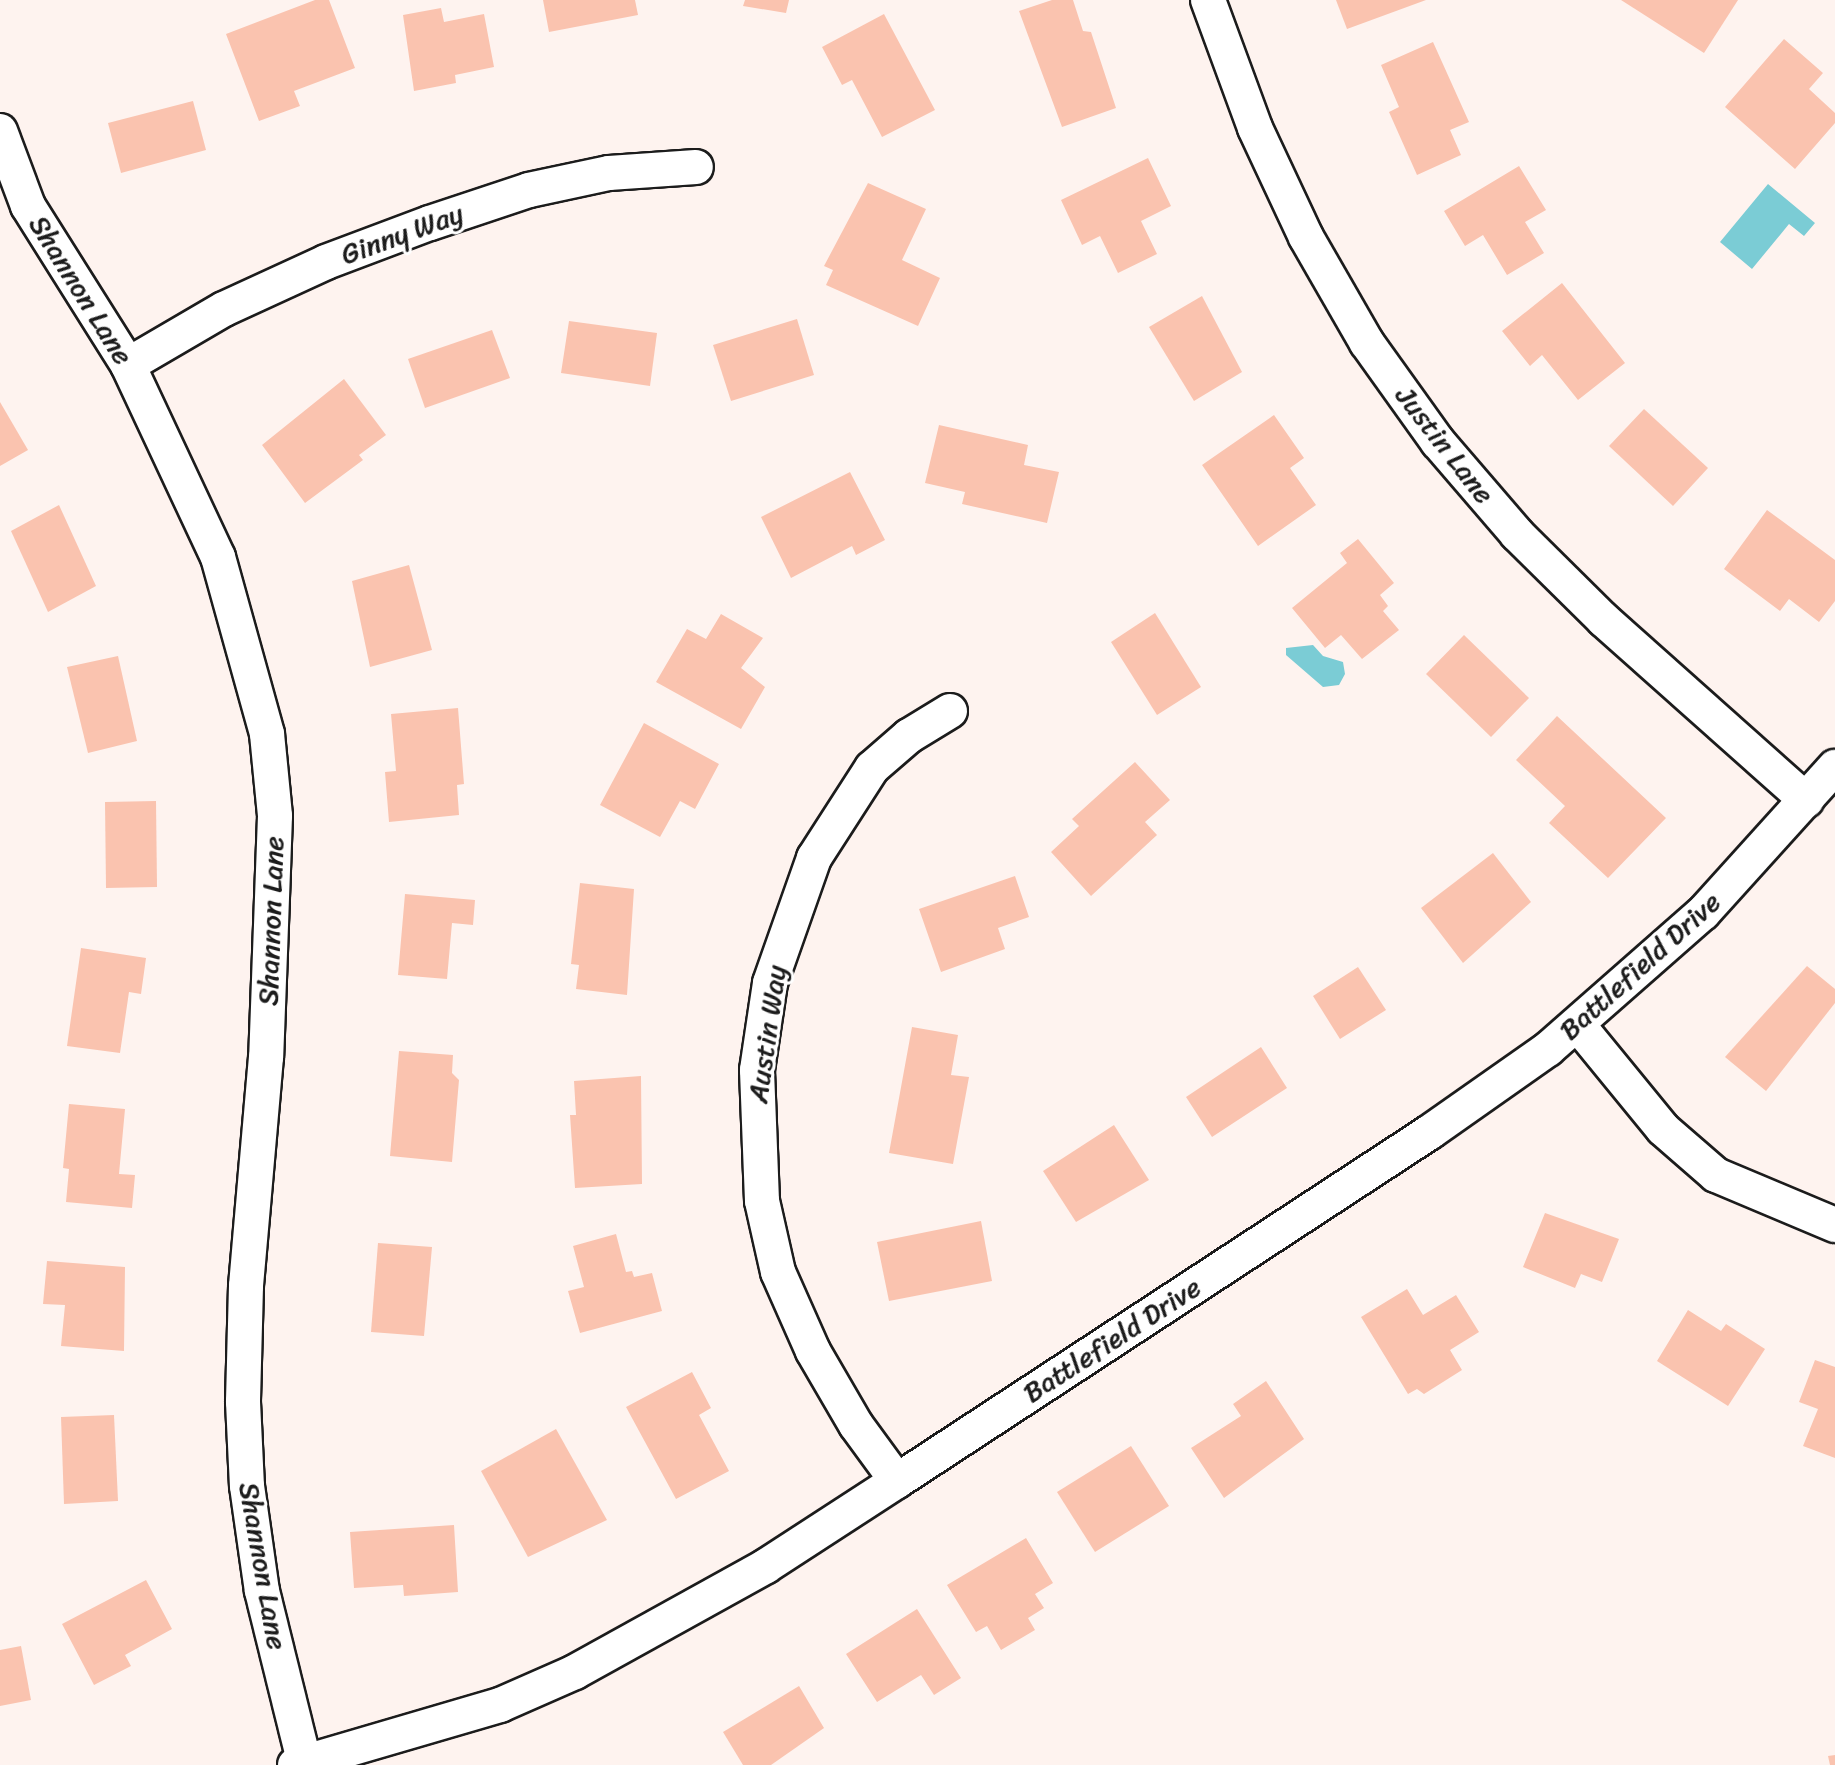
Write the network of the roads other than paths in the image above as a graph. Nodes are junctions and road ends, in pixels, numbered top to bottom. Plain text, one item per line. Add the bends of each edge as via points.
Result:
1 (1208, 0) edge
2 (0, 131) edge
3 (696, 167) dead end
4 (128, 365) junction
5 (950, 711) dead end
6 (1835, 767) edge
7 (1806, 800) junction
8 (1578, 1025) junction
9 (1835, 1225) edge
10 (897, 1481) junction
11 (302, 1764) edge

1 - 7 street, Justin Lane via 1255,128 1306,237 1367,343 1438,442 1517,534 1604,620
2 - 4 street, Shannon Lane via 28,206
3 - 4 street, Ginny Way via 609,173 529,190 430,223 239,302
4 - 11 street, Shannon Lane via 218,557 267,734 273,861 243,1402 262,1591
5 - 10 street, Austin Way via 909,736 872,768 814,858 770,983 757,1070 762,1201 778,1272 813,1351
6 - 7 street, Battlefield Drive
7 - 8 street, Battlefield Drive via 1703,913
8 - 9 street via 1663,1129 1716,1175
8 - 10 street, Battlefield Drive via 1430,1132
10 - 11 street, Battlefield Drive via 766,1566 575,1672 500,1705

